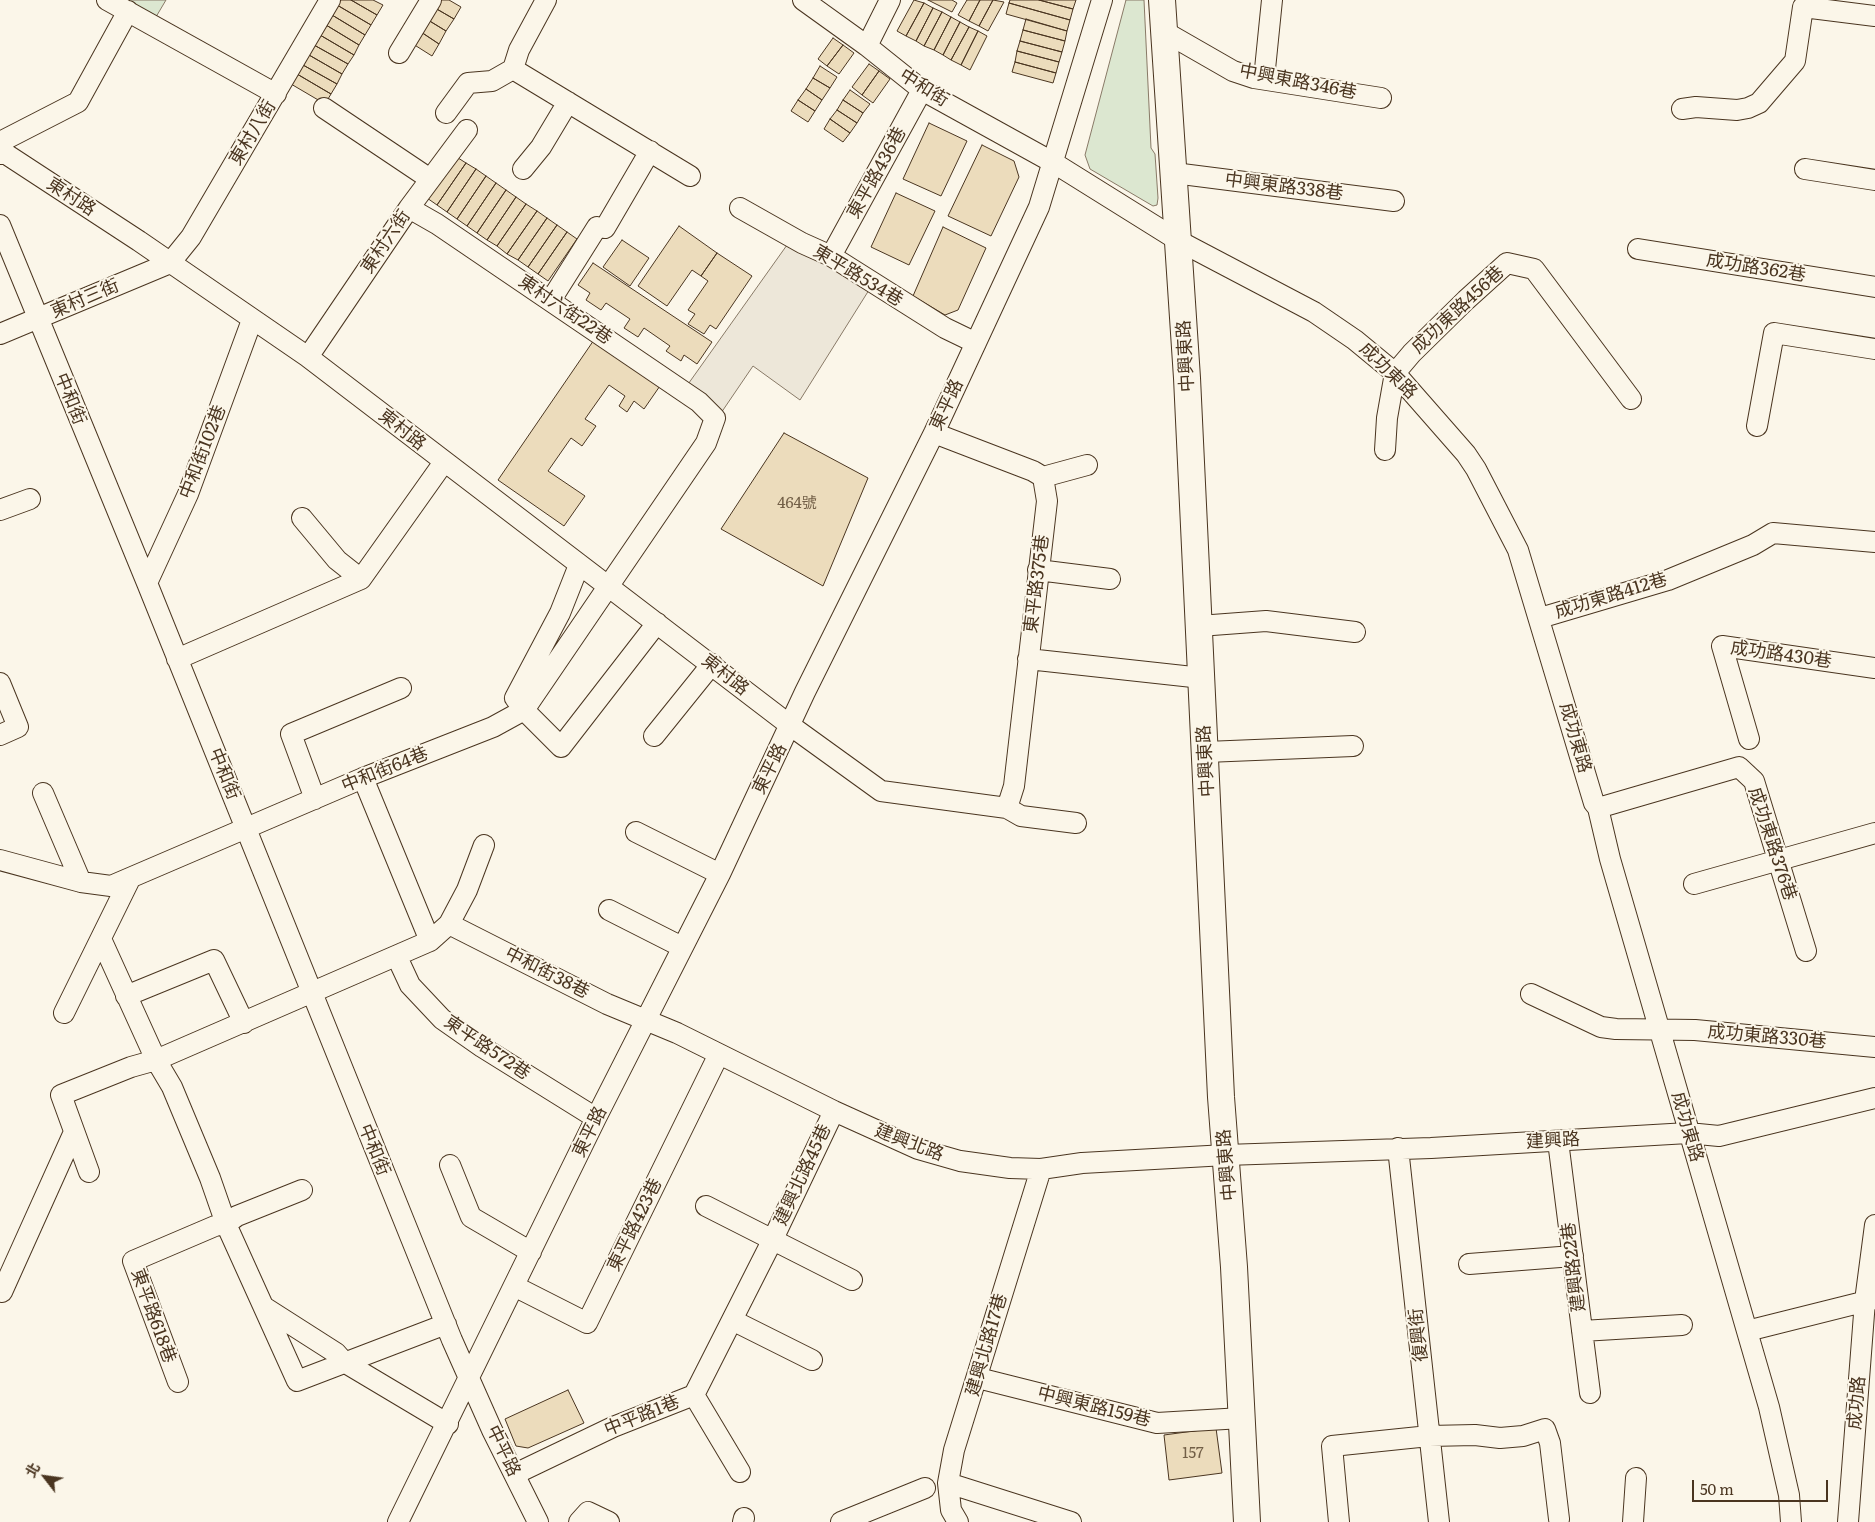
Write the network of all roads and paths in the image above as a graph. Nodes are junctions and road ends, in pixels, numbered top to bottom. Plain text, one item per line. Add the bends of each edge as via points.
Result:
1 (107, 0) edge
2 (330, 0) edge
3 (431, 0) edge
4 (546, 0) edge
5 (803, 0) edge
6 (890, 0) edge
7 (1102, 0) edge
8 (1162, 0) edge
9 (1272, 0) edge
10 (128, 11) junction
11 (1875, 16) edge
12 (1165, 32) junction
13 (867, 46) junction
14 (399, 53) dead end
15 (513, 69) junction
16 (1264, 79) junction
17 (922, 90) junction
18 (276, 94) junction
19 (1381, 98) dead end
20 (568, 102) junction
21 (324, 108) dead end
22 (1682, 109) dead end
23 (446, 113) dead end
24 (467, 130) dead end
25 (0, 142) edge
26 (650, 151) junction
27 (0, 154) edge
28 (1054, 163) junction
29 (523, 169) dead end
30 (1805, 169) dead end
31 (1174, 173) junction
32 (690, 176) dead end
33 (430, 179) junction
34 (1875, 180) edge
35 (1394, 201) dead end
36 (409, 208) junction
37 (740, 208) dead end
38 (0, 225) edge
39 (1179, 241) junction
40 (1638, 249) dead end
41 (831, 256) junction
42 (170, 263) junction
43 (1875, 287) edge
44 (551, 300) junction
45 (37, 319) junction
46 (252, 320) junction
47 (0, 334) edge
48 (976, 343) junction
49 (1875, 349) edge
50 (308, 357) junction
51 (1395, 373) junction
52 (1631, 399) dead end
53 (715, 418) joint
54 (1757, 426) dead end
55 (934, 433) junction
56 (1385, 450) dead end
57 (444, 462) junction
58 (1086, 465) dead end
59 (1043, 477) junction
60 (30, 499) dead end
61 (0, 510) edge
62 (302, 518) dead end
63 (1875, 542) edge
64 (579, 565) junction
65 (1038, 570) junction
66 (361, 579) junction
67 (1110, 579) dead end
68 (147, 583) junction
69 (610, 587) junction
70 (1540, 618) junction
71 (657, 623) junction
72 (1200, 626) junction
73 (1355, 632) dead end
74 (177, 659) junction
75 (1028, 659) junction
76 (712, 664) junction
77 (1875, 668) edge
78 (1202, 678) junction
79 (0, 683) edge
80 (401, 688) dead end
81 (524, 710) junction
82 (791, 726) junction
83 (0, 735) edge
84 (654, 736) dead end
85 (1749, 739) dead end
86 (1353, 746) dead end
87 (1206, 752) junction
88 (363, 778) junction
89 (43, 793) dead end
90 (314, 799) junction
91 (1007, 808) junction
92 (1598, 808) junction
93 (1076, 823) dead end
94 (246, 829) junction
95 (636, 832) dead end
96 (1875, 833) edge
97 (484, 845) dead end
98 (0, 860) edge
99 (1779, 861) junction
100 (720, 874) junction
101 (130, 879) junction
102 (81, 882) junction
103 (1694, 884) dead end
104 (609, 910) dead end
105 (448, 924) junction
106 (101, 939) junction
107 (430, 941) junction
108 (682, 947) junction
109 (1806, 951) dead end
110 (397, 957) junction
111 (311, 994) junction
112 (1531, 994) dead end
113 (126, 996) junction
114 (64, 1013) dead end
115 (646, 1020) junction
116 (244, 1023) junction
117 (1659, 1029) junction
118 (1875, 1047) edge
119 (719, 1054) junction
120 (156, 1060) junction
121 (1875, 1098) edge
122 (834, 1111) junction
123 (596, 1118) junction
124 (74, 1132) junction
125 (1688, 1133) junction
126 (1558, 1141) junction
127 (1398, 1148) junction
128 (1226, 1155) junction
129 (450, 1165) dead end
130 (1040, 1169) junction
131 (89, 1172) dead end
132 (302, 1190) dead end
133 (706, 1206) dead end
134 (226, 1224) junction
135 (1875, 1225) edge
136 (773, 1239) junction
137 (531, 1252) junction
138 (1573, 1256) junction
139 (1469, 1264) dead end
140 (852, 1280) dead end
141 (514, 1286) junction
142 (2, 1292) dead end
143 (1870, 1300) edge
144 (264, 1307) junction
145 (732, 1320) junction
146 (446, 1324) junction
147 (1682, 1325) dead end
148 (1582, 1331) junction
149 (1747, 1331) junction
150 (812, 1360) dead end
151 (344, 1362) junction
152 (978, 1378) junction
153 (470, 1379) junction
154 (178, 1382) dead end
155 (1590, 1393) dead end
156 (694, 1395) junction
157 (1242, 1418) junction
158 (448, 1424) junction
159 (1430, 1436) junction
160 (740, 1472) dead end
161 (515, 1474) junction
162 (1636, 1478) dead end
163 (948, 1483) junction
164 (924, 1488) dead end
165 (1559, 1518) dead end
166 (398, 1522) edge
167 (538, 1522) edge
168 (579, 1522) edge
169 (609, 1522) edge
170 (841, 1522) edge
171 (958, 1522) edge
172 (1071, 1522) edge
173 (1247, 1522) edge
174 (1339, 1522) edge
175 (1439, 1522) edge
176 (1634, 1522) edge
177 (1791, 1522) edge
178 (1848, 1522) edge

1 - 10 street
2 - 18 street, 東村八街
3 - 14 street
4 - 15 street via 519,50
5 - 13 street, 中和街
6 - 13 street
7 - 28 street, 東平路
8 - 12 main road, 中興東路
9 - 16 street
10 - 18 street
10 - 25 street via 78,102
11 - 22 street via 1803,7 1794,61 1759,102 1737,110
12 - 16 street, 中興東路346巷 via 1233,71
12 - 31 main road, 中興東路
13 - 17 street, 中和街
15 - 20 street
15 - 23 street via 492,81 468,83
16 - 19 street, 中興東路346巷
17 - 28 street, 中和街
17 - 41 street, 東平路436巷
18 - 42 street, 東村八街 via 191,237
20 - 26 street
20 - 29 street via 542,147
21 - 33 street
24 - 33 street, 東村六街
26 - 32 street
26 - 44 street
27 - 42 street, 東村路 via 6,154
28 - 39 street, 成功東路
28 - 48 street, 東平路 via 1039,207
30 - 34 street
31 - 35 street, 中興東路338巷
31 - 39 main road, 中興東路
33 - 36 street, 東村六街
36 - 44 street, 東村六街22巷
36 - 50 street, 東村六街
37 - 41 street, 東平路534巷
38 - 45 street, 中和街
39 - 51 street, 成功東路 via 1314,312 1356,340
39 - 72 main road, 中興東路
40 - 43 street, 成功路362巷
41 - 48 street, 東平路534巷 via 945,328
42 - 45 street, 東村三街
42 - 46 street, 東村路
44 - 53 street, 東村六街22巷 via 699,402
45 - 47 street, 東村三街
45 - 68 street, 中和街
46 - 50 street, 東村路
46 - 68 street, 中和街102巷 via 188,494
48 - 55 street, 東平路
49 - 54 street via 1774,333
50 - 57 street, 東村路
51 - 52 street, 成功東路456巷 via 1439,326 1508,263 1534,269
51 - 56 street
51 - 70 street, 成功東路 via 1476,468 1518,550
53 - 69 street, 中和街64巷 via 706,443
55 - 59 street
55 - 82 street, 東平路
57 - 64 street, 東村路
57 - 66 street
58 - 59 street
59 - 65 street, 東平路375巷 via 1047,501
60 - 61 street
62 - 66 street via 337,560
63 - 70 street, 成功東路412巷 via 1773,532 1753,545 1683,574
64 - 69 street, 東村路
64 - 81 street via 560,613 515,698
65 - 67 street
65 - 75 street, 東平路375巷
66 - 74 street
68 - 74 street, 中和街
69 - 71 street, 東村路
69 - 81 street, 中和街64巷
70 - 92 street, 成功東路
71 - 76 street, 東村路
71 - 81 street via 560,747
72 - 73 street via 1266,622
72 - 78 main road, 中興東路
74 - 94 street, 中和街
75 - 78 street
75 - 91 street, 東平路375巷 via 1014,786
76 - 82 street, 東村路
76 - 84 street
77 - 85 street, 成功路430巷 via 1722,646
78 - 87 main road, 中興東路
79 - 83 street via 18,727
80 - 90 street via 291,734
81 - 88 street, 中和街64巷 via 493,727
82 - 91 street via 881,791
82 - 100 street, 東平路
86 - 87 street
87 - 128 main road, 中興東路
88 - 90 street, 中和街64巷
88 - 107 street
89 - 102 street
90 - 94 street, 中和街64巷
91 - 93 street via 1021,816
92 - 99 street, 成功東路376巷 via 1739,767 1754,781
92 - 117 street, 成功東路
94 - 101 street, 中和街64巷
94 - 111 street, 中和街
95 - 100 street
96 - 99 street
97 - 105 street via 467,890
98 - 102 street, 中和街64巷
99 - 103 street
99 - 109 street, 成功東路376巷
100 - 108 street, 東平路
101 - 102 street, 中和街64巷 via 112,886
101 - 106 street
104 - 108 street
105 - 107 street
105 - 115 street, 中和街38巷 via 607,1004
106 - 113 street
106 - 114 street
107 - 110 street
108 - 115 street, 東平路
110 - 111 street
110 - 123 street, 東平路572巷 via 410,985 442,1020
111 - 116 street
111 - 146 street, 中和街
112 - 117 street, 成功東路330巷 via 1601,1027
113 - 116 street via 214,960
113 - 120 street
115 - 119 street, 建興北路
115 - 123 street, 東平路
116 - 120 street
117 - 118 street, 成功東路330巷
117 - 125 street, 成功東路
119 - 122 street, 建興北路
119 - 141 street, 東平路423巷 via 587,1323
120 - 124 street via 61,1095
120 - 134 street via 172,1087
121 - 125 street, 建興路 via 1720,1136
122 - 130 street, 建興北路 via 928,1154 960,1161
122 - 136 street, 建興北路45巷
123 - 137 street, 東平路
124 - 131 street
124 - 142 street
125 - 126 street, 建興路
125 - 149 street, 成功東路
126 - 127 street, 建興路
126 - 138 street, 建興路22巷
127 - 128 street, 建興路
127 - 159 street, 復興街
128 - 130 street, 建興北路 via 1082,1163
128 - 157 main road, 中興東路
129 - 137 street via 471,1217
130 - 152 street, 建興北路17巷
132 - 134 street, 東平路618巷 via 237,1216
133 - 136 street, 建興北路45巷
134 - 144 street
134 - 154 street, 東平路618巷 via 214,1226 133,1261
135 - 143 street, 成功路
136 - 140 street, 建興北路45巷
136 - 145 street, 建興北路45巷
137 - 141 street, 東平路
138 - 139 street
138 - 148 street, 建興路22巷
141 - 153 street, 東平路
143 - 149 street
143 - 178 street, 成功路
144 - 151 street via 336,1353
144 - 151 street via 297,1381
145 - 150 street
145 - 156 street, 中平路1巷
146 - 151 street
146 - 153 street, 中和街
147 - 148 street
148 - 155 street, 建興路22巷
149 - 177 street, 成功東路 via 1769,1407 1789,1495
151 - 158 street
152 - 157 street, 中興東路159巷 via 1157,1423
152 - 163 street, 建興北路17巷 via 954,1450
153 - 158 street, 東平路
153 - 161 street, 中平路
156 - 160 street
156 - 161 street, 中平路1巷 via 613,1427
157 - 173 main road, 中興東路
158 - 166 street, 東平路
159 - 165 street via 1500,1438 1523,1436 1545,1429 1550,1443
159 - 174 street via 1332,1446
159 - 175 street, 復興街
161 - 167 street, 中平路
162 - 176 street
163 - 171 street, 建興北路17巷 via 951,1510
163 - 172 street
164 - 170 street
168 - 169 street via 588,1512

